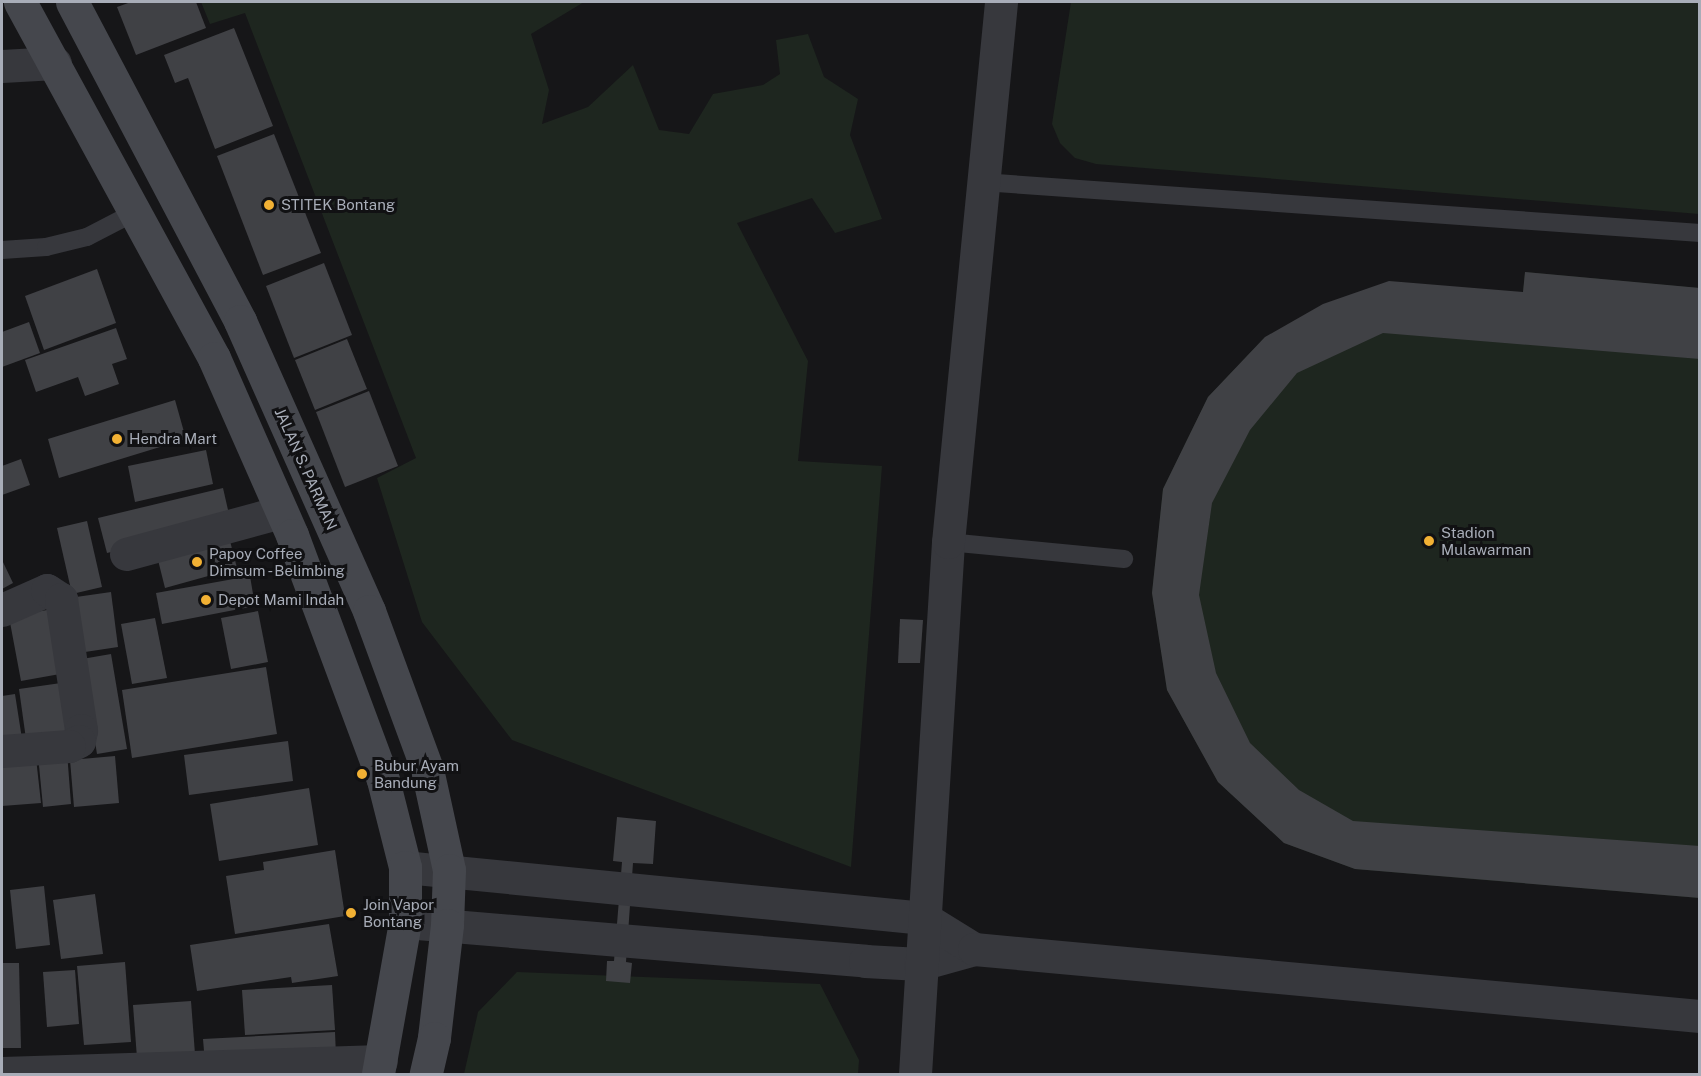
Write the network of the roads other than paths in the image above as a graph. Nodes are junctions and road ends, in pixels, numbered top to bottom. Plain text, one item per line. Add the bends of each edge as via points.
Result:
1 (20, 2) edge
2 (72, 2) edge
3 (1001, 2) edge
4 (55, 63) junction
5 (2, 66) edge
6 (982, 182) junction
7 (137, 211) junction
8 (1700, 233) edge
9 (2, 250) edge
10 (281, 512) junction
11 (948, 542) junction
12 (126, 554) dead end
13 (1124, 560) dead end
14 (2, 610) edge
15 (2, 751) edge
16 (405, 867) junction
17 (449, 870) junction
18 (924, 918) junction
19 (405, 922) junction
20 (447, 925) junction
21 (974, 949) junction
22 (920, 964) junction
23 (1700, 1016) edge
24 (379, 1068) edge
25 (2, 1073) edge
26 (426, 1074) edge
27 (915, 1074) edge

1 - 4 main road
2 - 17 main road, JALAN S. PARMAN via 240,321 369,611 427,769
3 - 6 street
4 - 5 street
4 - 7 main road
6 - 8 lane
6 - 11 street
7 - 9 lane via 87,237 46,248
7 - 10 main road via 214,357
10 - 12 street
10 - 16 main road via 355,697 383,780
11 - 13 lane
11 - 18 street
14 - 15 street via 47,590 61,599 81,730 79,741 69,747
16 - 17 street
16 - 19 main road
17 - 18 street
17 - 20 main road, JALAN S. PARMAN
18 - 21 street
18 - 22 street
19 - 20 street
19 - 24 main road
20 - 22 street
20 - 26 main road, JALAN S. PARMAN
21 - 22 street
21 - 23 street
22 - 27 street
24 - 25 street

